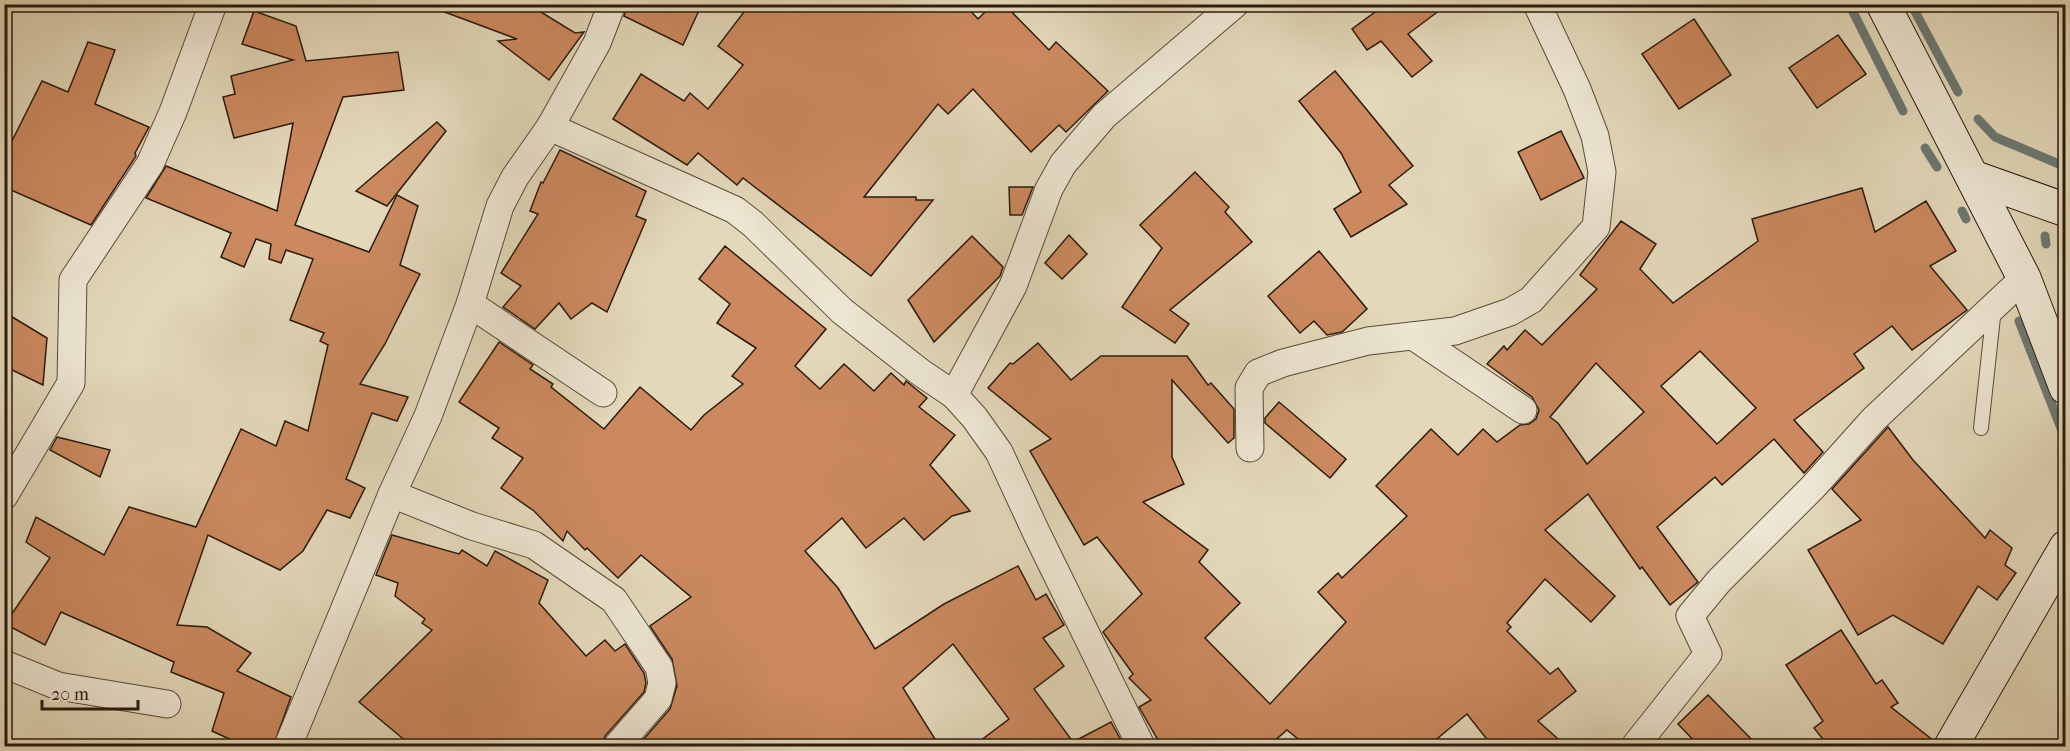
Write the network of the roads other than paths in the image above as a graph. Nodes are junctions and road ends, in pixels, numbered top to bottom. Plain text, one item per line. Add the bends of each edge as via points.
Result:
1 (213, 4) edge
2 (612, 4) edge
3 (1235, 4) edge
4 (1537, 4) edge
5 (1883, 4) edge
6 (550, 127) junction
7 (1972, 177) junction
8 (2066, 210) edge
9 (2024, 278) junction
10 (470, 304) junction
11 (1994, 305) junction
12 (1413, 336) junction
13 (2066, 388) edge
14 (603, 393) dead end
15 (954, 395) junction
16 (1523, 410) dead end
17 (1981, 428) dead end
18 (1250, 448) dead end
19 (392, 494) junction
20 (4, 496) edge
21 (2066, 548) edge
22 (4, 664) edge
23 (167, 704) dead end
24 (288, 747) edge
25 (618, 747) edge
26 (1141, 747) edge
27 (1635, 747) edge
28 (1951, 747) edge

1 - 20 street via 150,164 73,280 72,383
2 - 6 street via 597,43
3 - 15 street via 1104,116 1063,164 1049,189 1013,286
4 - 12 street via 1595,136 1602,172 1596,227 1531,300 1510,312 1455,331
5 - 7 street
6 - 10 street via 500,206
6 - 15 street via 735,210 842,311
7 - 8 street
7 - 9 street
9 - 11 street
9 - 13 street
10 - 14 street
10 - 19 street via 428,416
11 - 17 lane
11 - 27 street via 1874,418 1690,616 1708,654
12 - 16 street
12 - 18 street via 1368,341 1258,373 1249,388
15 - 26 street via 999,452
19 - 24 street
19 - 25 street via 472,526 534,545 614,600 659,667 662,683 658,699
21 - 28 street
22 - 23 street via 58,686

